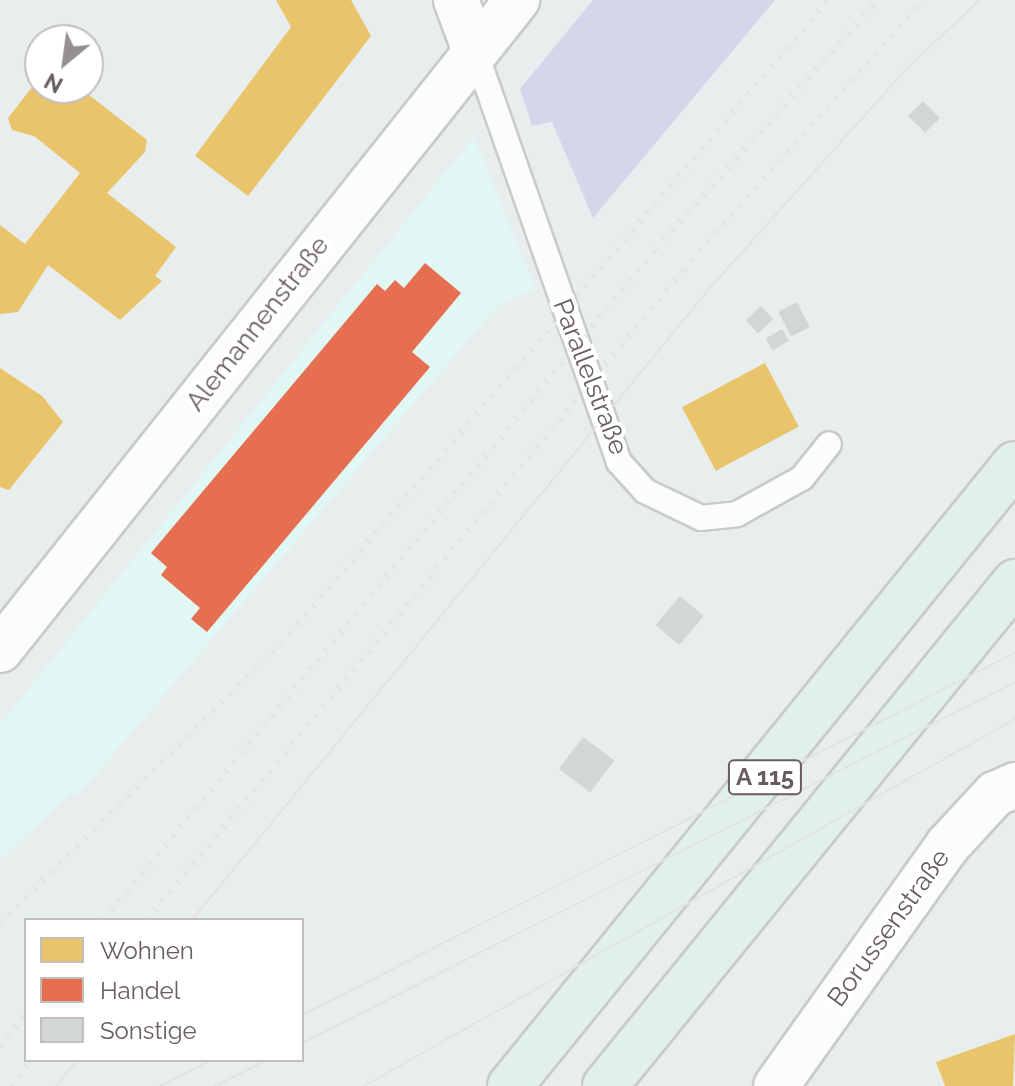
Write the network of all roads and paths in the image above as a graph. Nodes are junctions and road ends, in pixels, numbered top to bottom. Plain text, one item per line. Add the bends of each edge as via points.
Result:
1 (456, 0) edge
2 (517, 0) edge
3 (475, 51) junction
4 (829, 444) dead end
5 (1015, 464) edge
6 (1015, 582) edge
7 (0, 650) edge
8 (1015, 785) edge
9 (510, 1086) edge
10 (605, 1086) edge
11 (776, 1086) edge

1 - 3 street
2 - 3 street, Alemannenstraße
3 - 4 lane, Parallelstraße via 619,462 645,491 701,518 737,514 802,478
3 - 7 street, Alemannenstraße
5 - 9 highway, A 115
6 - 10 highway, A 115
8 - 11 street, Borussenstraße via 995,794 947,846

